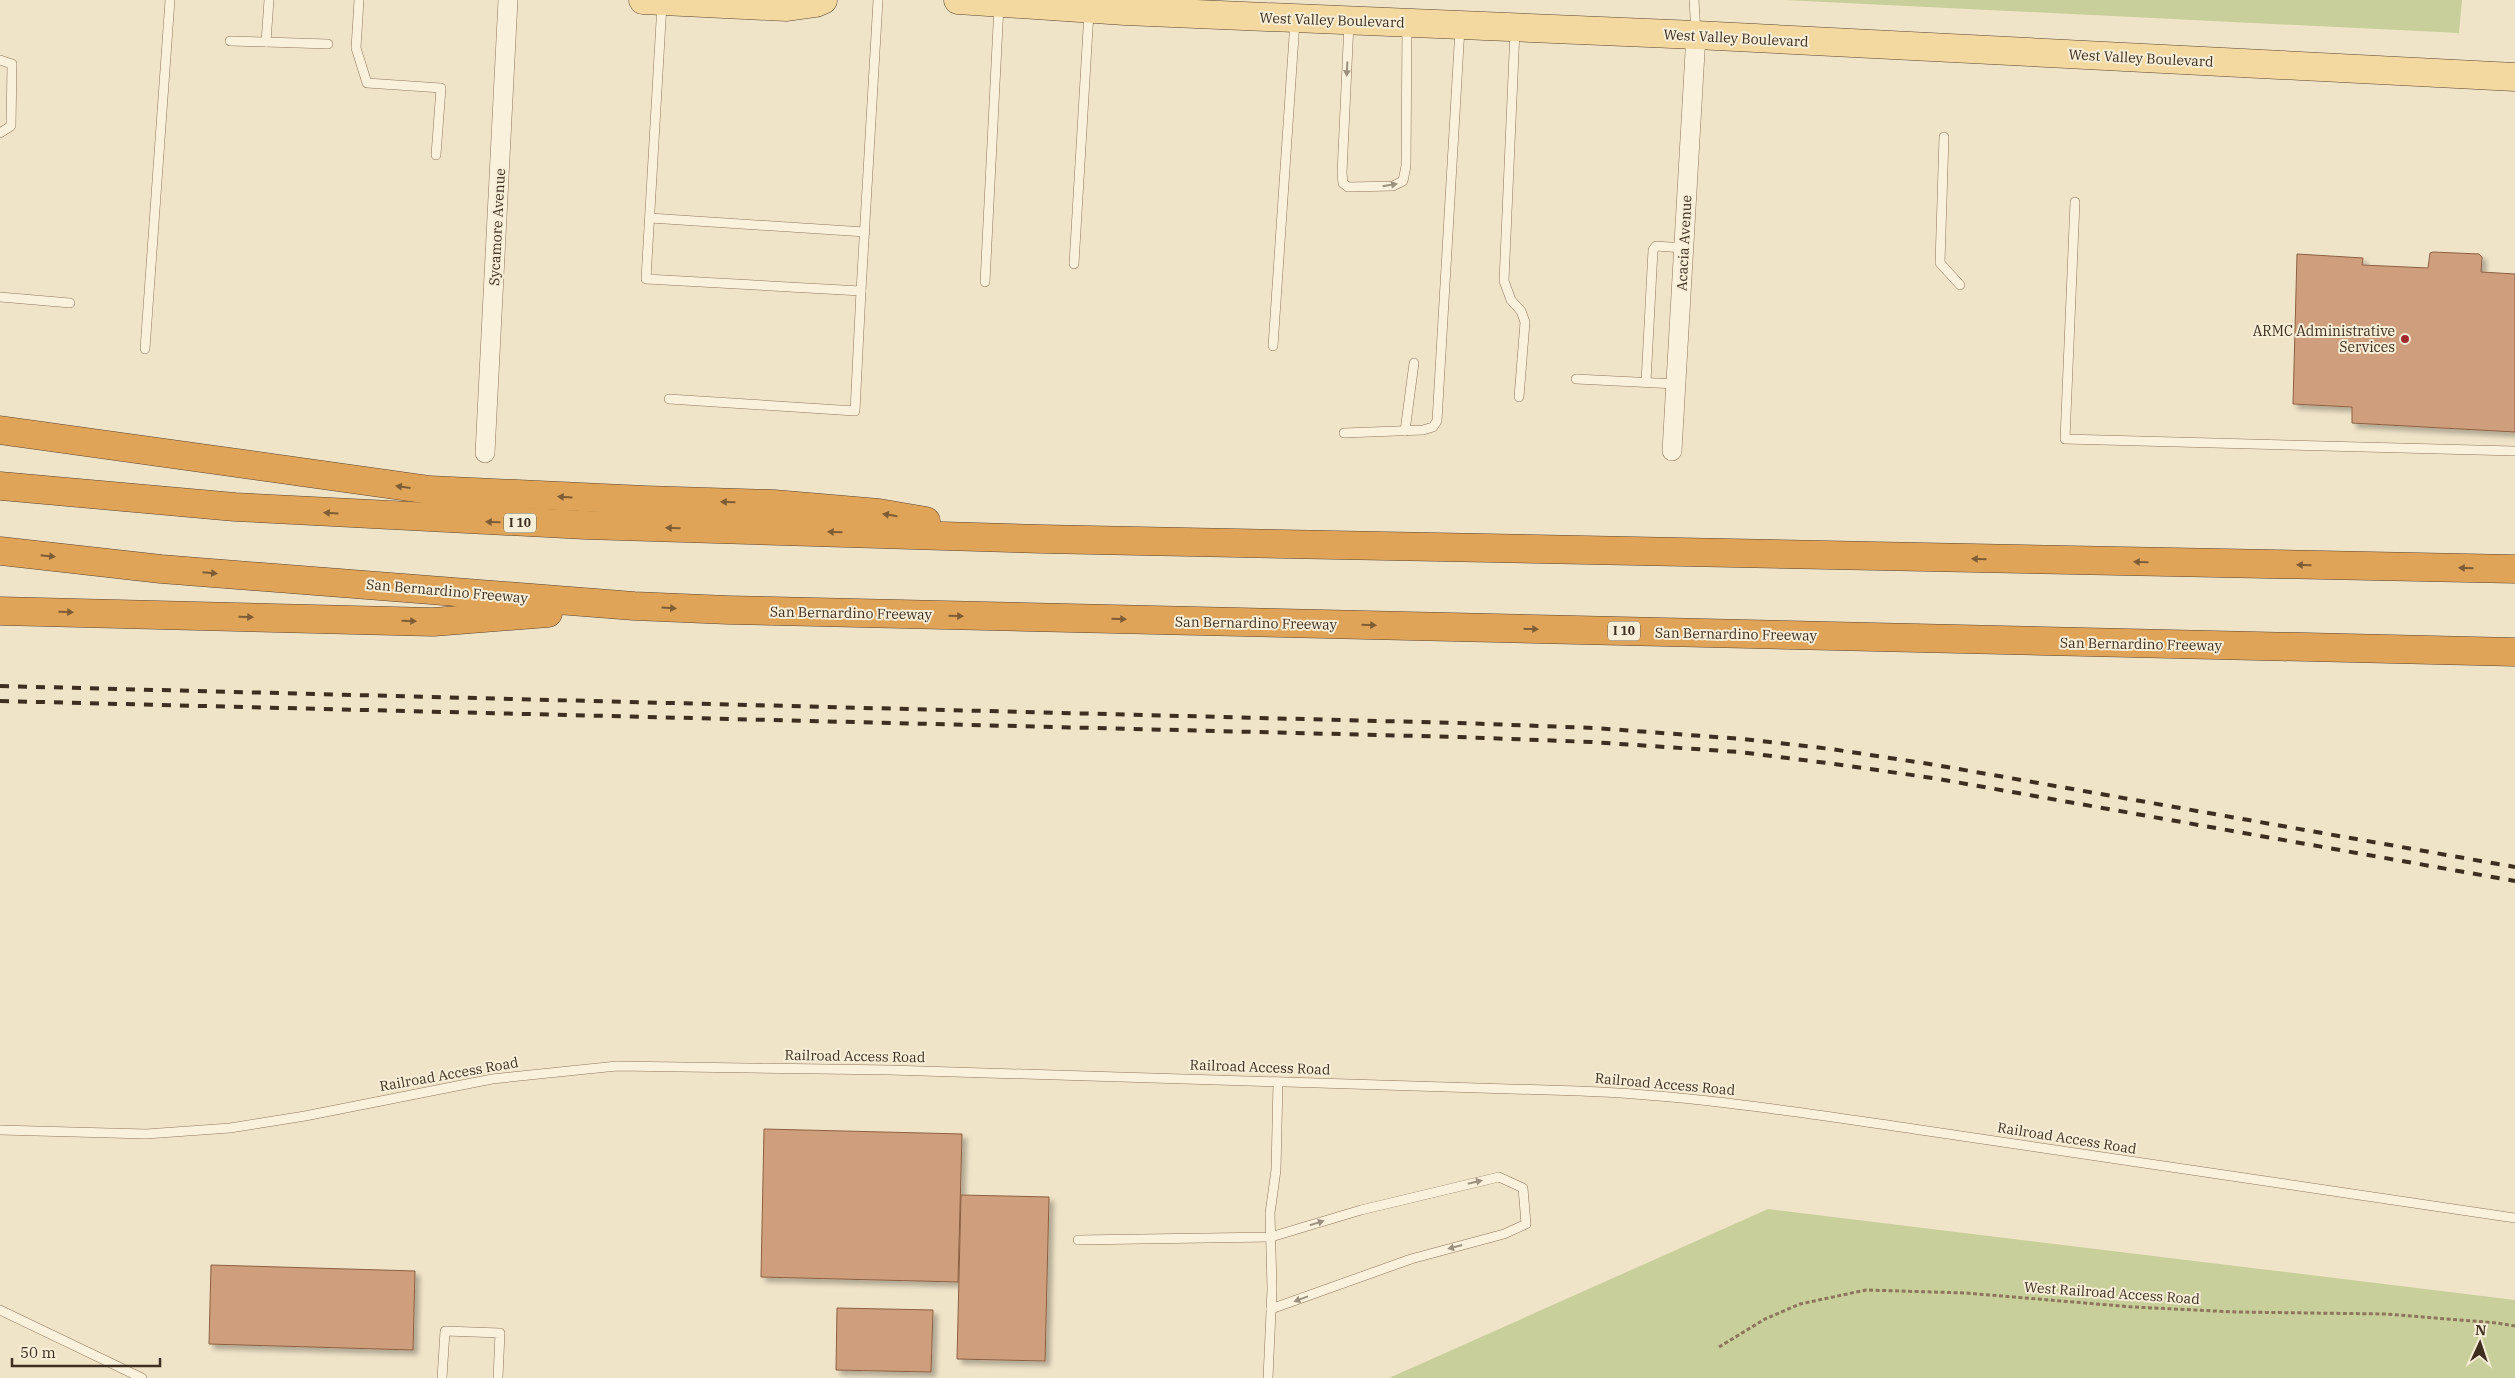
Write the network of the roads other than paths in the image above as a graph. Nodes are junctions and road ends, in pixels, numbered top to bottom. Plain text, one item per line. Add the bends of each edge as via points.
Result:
1 (170, 0) edge
2 (269, 0) edge
3 (359, 0) edge
4 (508, 0) edge
5 (653, 0) edge
6 (824, 0) edge
7 (878, 0) edge
8 (958, 0) edge
9 (1694, 0) edge
10 (999, 4) junction
11 (1125, 5) edge
12 (1090, 9) junction
13 (1296, 18) junction
14 (1350, 20) junction
15 (1407, 23) junction
16 (1461, 25) junction
17 (1515, 27) junction
18 (1696, 36) junction
19 (230, 41) dead end
20 (266, 42) junction
21 (328, 44) dead end
22 (0, 60) edge
23 (2515, 77) edge
24 (0, 132) edge
25 (1944, 137) dead end
26 (436, 155) dead end
27 (2075, 202) dead end
28 (650, 218) junction
29 (865, 232) junction
30 (1684, 248) junction
31 (1074, 264) dead end
32 (985, 282) dead end
33 (1960, 285) dead end
34 (861, 291) junction
35 (0, 297) edge
36 (70, 303) dead end
37 (1274, 346) dead end
38 (144, 349) dead end
39 (1414, 363) dead end
40 (1576, 379) dead end
41 (1646, 382) junction
42 (1676, 384) junction
43 (1519, 397) dead end
44 (668, 399) dead end
45 (0, 430) edge
46 (1405, 431) junction
47 (1344, 433) dead end
48 (1672, 451) dead end
49 (2515, 451) edge
50 (485, 453) dead end
51 (0, 486) edge
52 (1042, 539) junction
53 (0, 551) edge
54 (2515, 569) edge
55 (634, 606) junction
56 (0, 611) edge
57 (2515, 652) edge
58 (1278, 1082) junction
59 (0, 1130) edge
60 (2515, 1218) edge
61 (1271, 1236) junction
62 (1078, 1240) dead end
63 (1271, 1309) junction
64 (0, 1310) edge
65 (142, 1378) edge
66 (442, 1378) edge
67 (498, 1378) edge
68 (1268, 1378) edge

1 - 38 lane
2 - 20 lane
3 - 26 lane via 356,48 368,82 441,88
4 - 50 street, Sycamore Avenue
5 - 6 main road via 787,7
5 - 28 lane
7 - 29 lane
8 - 10 main road, West Valley Boulevard
9 - 18 lane
10 - 12 main road, West Valley Boulevard
10 - 32 lane
11 - 12 main road, West Valley Boulevard
11 - 13 main road, West Valley Boulevard
12 - 31 lane
13 - 14 main road, West Valley Boulevard
13 - 37 lane
14 - 15 main road, West Valley Boulevard
14 -> 15 lane via 1342,173 1348,187 1393,186 1403,181 1406,166
15 - 16 main road, West Valley Boulevard
16 - 17 main road, West Valley Boulevard
16 - 46 lane via 1439,413 1433,427
17 - 18 main road, West Valley Boulevard
17 - 43 lane via 1504,282 1525,322
18 - 23 main road, West Valley Boulevard
18 - 30 street, Acacia Avenue
19 - 20 lane
20 - 21 lane
22 - 24 lane via 12,64 11,126
25 - 33 lane via 1940,263
27 - 49 lane via 2065,439
28 - 29 lane
28 - 34 lane via 646,279
29 - 34 lane
30 - 41 lane via 1656,246 1653,250
30 - 42 street, Acacia Avenue
34 - 44 lane via 855,411
35 - 36 lane
39 - 46 lane
40 - 41 lane
41 - 42 lane
42 - 48 street, Acacia Avenue
52 -> 45 highway via 879,513 774,504 430,490
46 - 47 lane
52 -> 51 highway, I 10 via 417,518 235,507
54 -> 52 highway, I 10
53 -> 55 highway, San Bernardino Freeway / I 10 via 171,570
56 -> 55 highway via 433,622
55 -> 57 highway, San Bernardino Freeway / I 10
58 - 59 lane, Railroad Access Road via 617,1066 492,1079 230,1128 146,1134
58 - 60 lane, Railroad Access Road via 1639,1093 1976,1137
58 - 61 lane
61 - 62 lane
61 - 63 lane
61 -> 63 lane via 1361,1210 1499,1177 1523,1188 1526,1224 1504,1234 1411,1259
63 - 68 lane
64 - 65 lane
66 - 67 lane via 445,1331 500,1333

